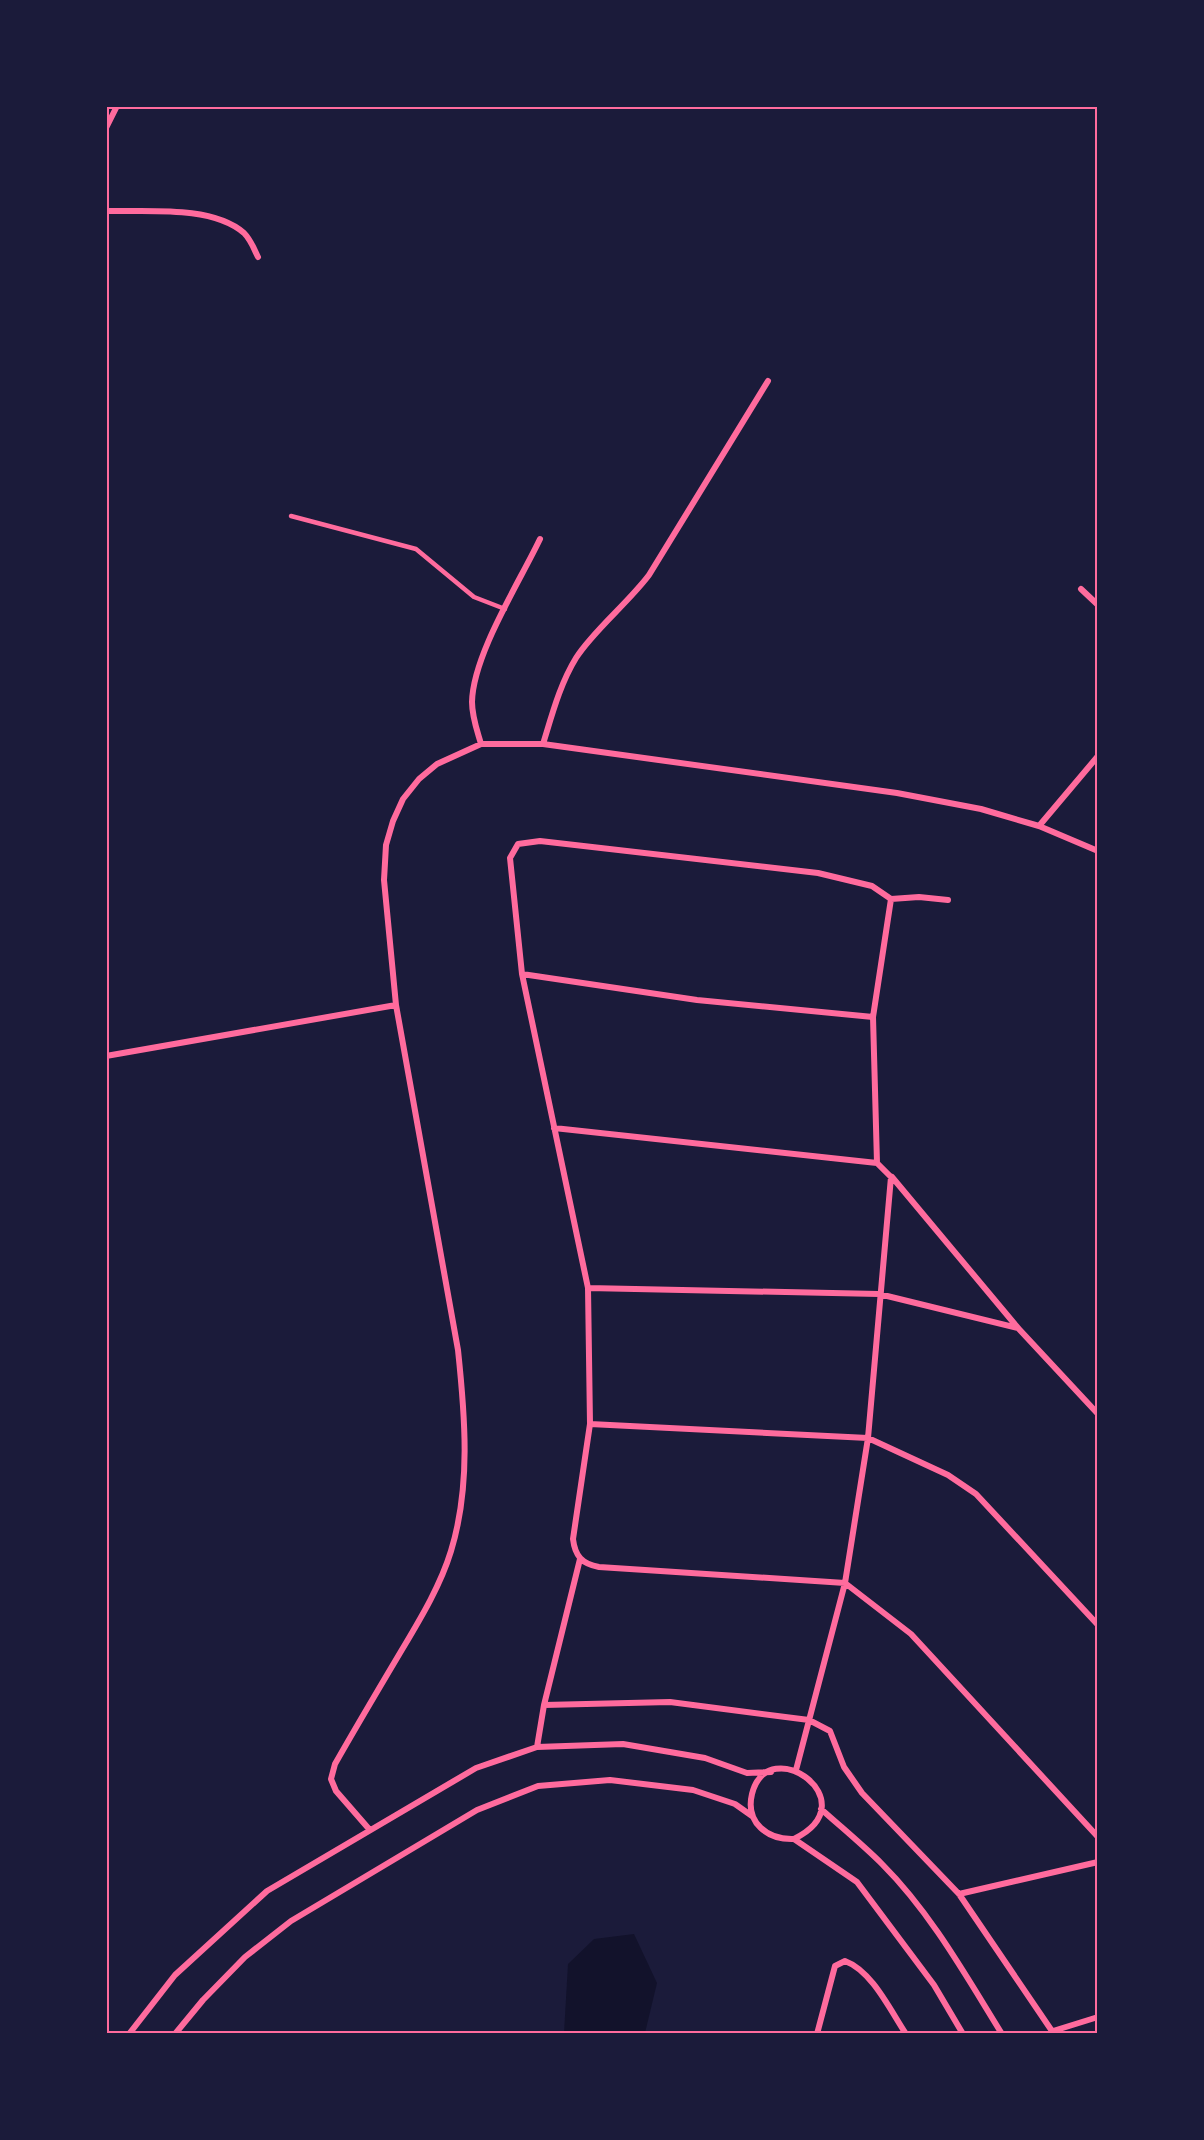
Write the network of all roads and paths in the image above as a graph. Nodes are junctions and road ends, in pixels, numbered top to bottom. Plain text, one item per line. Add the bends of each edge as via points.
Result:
1 (117, 106) edge
2 (106, 128) edge
3 (106, 211) edge
4 (258, 257) dead end
5 (768, 381) dead end
6 (291, 516) dead end
7 (540, 539) dead end
8 (1081, 589) dead end
9 (1098, 605) edge
10 (505, 609) junction
11 (481, 744) junction
12 (543, 744) junction
13 (1098, 756) edge
14 (1039, 826) junction
15 (1098, 851) edge
16 (891, 899) junction
17 (948, 900) dead end
18 (522, 974) junction
19 (396, 1005) junction
20 (873, 1017) junction
21 (106, 1056) edge
22 (554, 1128) junction
23 (877, 1163) junction
24 (891, 1176) junction
25 (588, 1288) junction
26 (879, 1294) junction
27 (1018, 1328) junction
28 (1098, 1414) edge
29 (590, 1424) junction
30 (868, 1438) junction
31 (580, 1559) junction
32 (845, 1583) junction
33 (1098, 1625) edge
34 (544, 1706) junction
35 (809, 1720) junction
36 (537, 1747) junction
37 (796, 1770) junction
38 (771, 1772) junction
39 (821, 1809) junction
40 (752, 1816) junction
41 (369, 1829) junction
42 (1098, 1837) edge
43 (794, 1839) junction
44 (1098, 1862) edge
45 (959, 1894) junction
46 (1098, 2018) edge
47 (1053, 2032) edge
48 (129, 2034) edge
49 (175, 2034) edge
50 (817, 2034) edge
51 (906, 2034) edge
52 (963, 2034) edge
53 (1002, 2034) edge

1 - 2 street
3 - 4 street via 187,213 222,221 243,233
5 - 12 street via 649,575 578,656 564,679
6 - 10 lane via 416,549 474,597
7 - 10 street
8 - 9 street
10 - 11 street via 475,682 472,703
11 - 12 street
11 - 19 street via 455,753 419,780 403,799 393,821 386,845 384,880
12 - 14 street via 897,793 981,809
13 - 14 street
14 - 15 street
16 - 17 street
16 - 18 street via 872,886 818,873 540,840 522,843 515,846 510,858
16 - 20 street
18 - 20 street via 697,1000
18 - 22 street
19 - 21 street
19 - 41 street via 458,1350 465,1414 464,1472 451,1551 440,1579 334,1764 331,1779 336,1791
20 - 23 street
22 - 23 street
22 - 25 street
23 - 24 street
24 - 26 street
24 - 27 street
25 - 26 street
25 - 29 street
26 - 27 street
26 - 30 street
27 - 28 street
29 - 30 street
29 - 31 street via 573,1539
30 - 32 street
30 - 33 street via 948,1475 976,1494
31 - 32 street via 599,1567
31 - 34 street
32 - 35 street
32 - 42 street via 910,1634
34 - 35 street via 670,1702
34 - 36 street
35 - 37 street
35 - 45 street via 830,1731 844,1767 862,1792
36 - 38 street via 623,1744 705,1758 747,1773
36 - 41 street via 476,1768
37 - 38 street
37 - 39 street via 815,1785
38 - 40 street via 753,1790
39 - 43 street via 807,1833
39 - 53 street via 883,1865 923,1913
40 - 43 street via 769,1835
40 - 49 street via 735,1804 693,1790 609,1780 538,1786 477,1810 291,1921 245,1957
41 - 48 street via 267,1892 175,1975
43 - 52 street via 857,1882 934,1985
44 - 45 street
45 - 47 street
46 - 47 street
50 - 51 street via 835,1966 844,1960 867,1978

